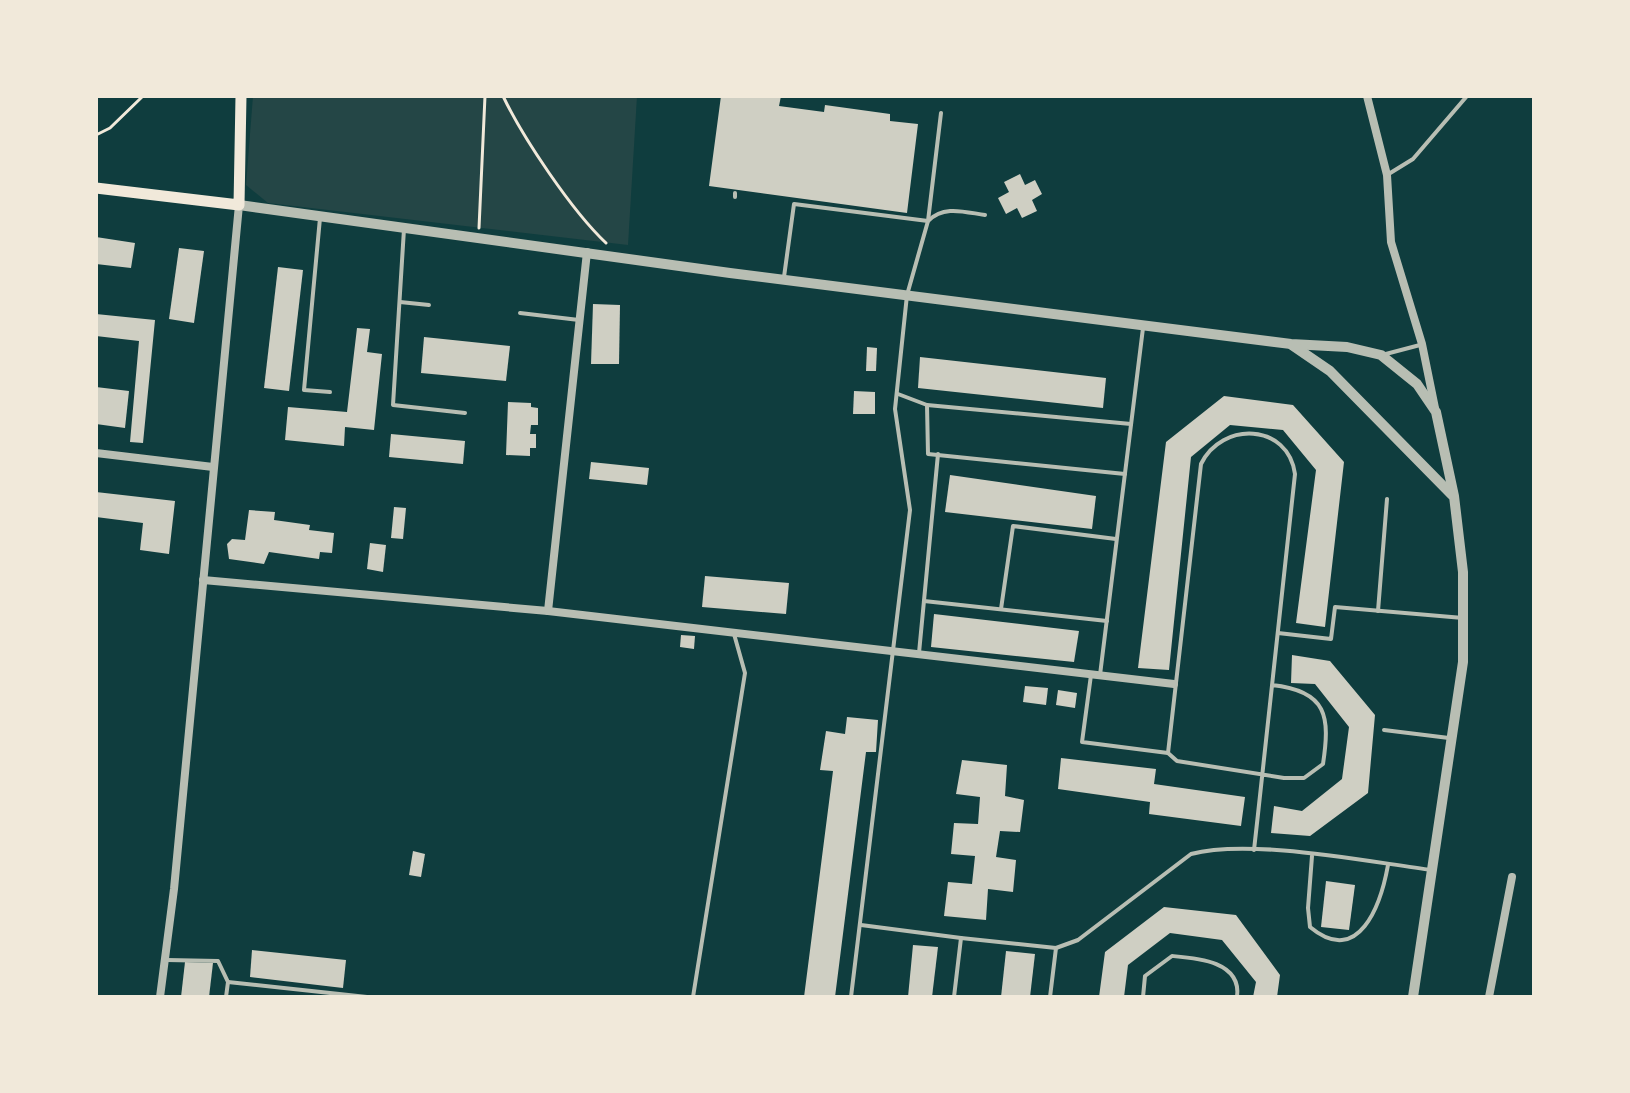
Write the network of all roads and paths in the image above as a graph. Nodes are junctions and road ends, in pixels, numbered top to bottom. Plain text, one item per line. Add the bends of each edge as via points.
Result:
1 (143, 96) edge
2 (241, 96) edge
3 (485, 96) edge
4 (503, 96) edge
5 (1367, 96) edge
6 (1467, 96) edge
7 (941, 113) dead end
8 (96, 135) edge
9 (1387, 175) junction
10 (96, 188) edge
11 (239, 205) junction
12 (985, 215) dead end
13 (320, 216) junction
14 (928, 221) junction
15 (404, 228) junction
16 (478, 239) junction
17 (587, 252) junction
18 (610, 255) junction
19 (783, 279) junction
20 (907, 295) junction
21 (399, 302) junction
22 (429, 305) dead end
23 (520, 313) dead end
24 (579, 320) junction
25 (1143, 325) junction
26 (1291, 344) junction
27 (1422, 344) junction
28 (1381, 355) junction
29 (330, 392) dead end
30 (898, 394) junction
31 (927, 405) junction
32 (1436, 412) junction
33 (465, 413) dead end
34 (1131, 424) junction
35 (96, 453) edge
36 (938, 454) junction
37 (213, 467) junction
38 (1125, 474) junction
39 (1454, 496) junction
40 (1387, 499) dead end
41 (1116, 539) junction
42 (203, 580) junction
43 (924, 601) junction
44 (1001, 609) junction
45 (548, 611) junction
46 (1378, 611) junction
47 (1465, 618) junction
48 (1107, 621) junction
49 (733, 632) junction
50 (1278, 633) junction
51 (895, 651) junction
52 (919, 653) junction
53 (1095, 675) junction
54 (1174, 684) junction
55 (1272, 685) junction
56 (1384, 730) dead end
57 (1452, 738) junction
58 (1168, 753) junction
59 (1263, 772) junction
60 (1254, 850) junction
61 (1312, 856) junction
62 (1388, 865) junction
63 (1433, 870) junction
64 (1512, 877) dead end
65 (861, 925) junction
66 (961, 938) junction
67 (1056, 948) junction
68 (165, 960) junction
69 (228, 982) junction
70 (320, 994) edge
71 (160, 997) edge
72 (226, 997) edge
73 (367, 997) edge
74 (693, 997) edge
75 (851, 997) edge
76 (954, 997) edge
77 (1050, 997) edge
78 (1143, 997) edge
79 (1237, 997) edge
80 (1413, 997) edge
81 (1489, 997) edge

1 - 8 path
2 - 11 main road
3 - 16 path
4 - 18 path via 515,122 589,227 609,246
5 - 9 street
6 - 9 lane via 1413,159
7 - 14 lane
9 - 27 street via 1391,242
10 - 11 main road
11 - 13 street
11 - 37 street
12 - 14 lane via 947,210
13 - 15 street
13 - 29 lane via 304,390
14 - 19 lane via 794,204
14 - 20 lane
15 - 16 street
15 - 21 lane
16 - 17 street
17 - 18 street
17 - 24 street
18 - 19 street
19 - 20 street
20 - 25 street
20 - 30 lane
21 - 22 lane
21 - 33 lane via 393,405
23 - 24 lane
24 - 45 street
25 - 26 street
25 - 34 lane
26 - 28 street
26 - 39 street via 1330,371
27 - 28 lane
27 - 32 street
28 - 32 street via 1417,384
30 - 31 lane
30 - 51 lane via 895,409 910,510
31 - 34 lane
31 - 36 lane via 928,454
32 - 39 street
34 - 38 lane
35 - 37 street
36 - 38 lane
36 - 43 lane
37 - 42 street
38 - 41 lane
39 - 47 street
40 - 46 lane
41 - 44 lane via 1013,526
41 - 48 lane
42 - 45 street
42 - 68 street
43 - 44 lane
43 - 52 lane
44 - 48 lane
45 - 49 street
46 - 47 lane
46 - 50 lane via 1335,607 1331,639
47 - 57 street
48 - 53 lane
49 - 51 street
49 - 74 lane via 745,673
50 - 54 lane via 1293,457 1266,436 1224,437 1201,464
50 - 55 lane
51 - 52 street
51 - 65 lane
52 - 53 street
53 - 54 street
53 - 58 lane via 1082,742
54 - 58 lane
55 - 59 lane
55 - 59 lane via 1287,686 1312,699 1326,714 1328,731 1323,764 1304,778
56 - 57 lane
57 - 63 street
58 - 59 lane via 1177,761
59 - 60 lane
60 - 61 lane
60 - 67 lane via 1191,854 1078,940
61 - 62 lane
61 - 62 lane via 1310,927 1322,938 1344,940 1360,933 1375,913
62 - 63 lane
63 - 80 street
64 - 81 street
65 - 66 lane
65 - 75 lane
66 - 67 lane
66 - 76 lane
67 - 77 lane
68 - 69 lane via 218,961
68 - 71 street
69 - 70 lane
69 - 72 lane
70 - 73 lane
78 - 79 lane via 1145,976 1172,956 1212,960 1228,973

